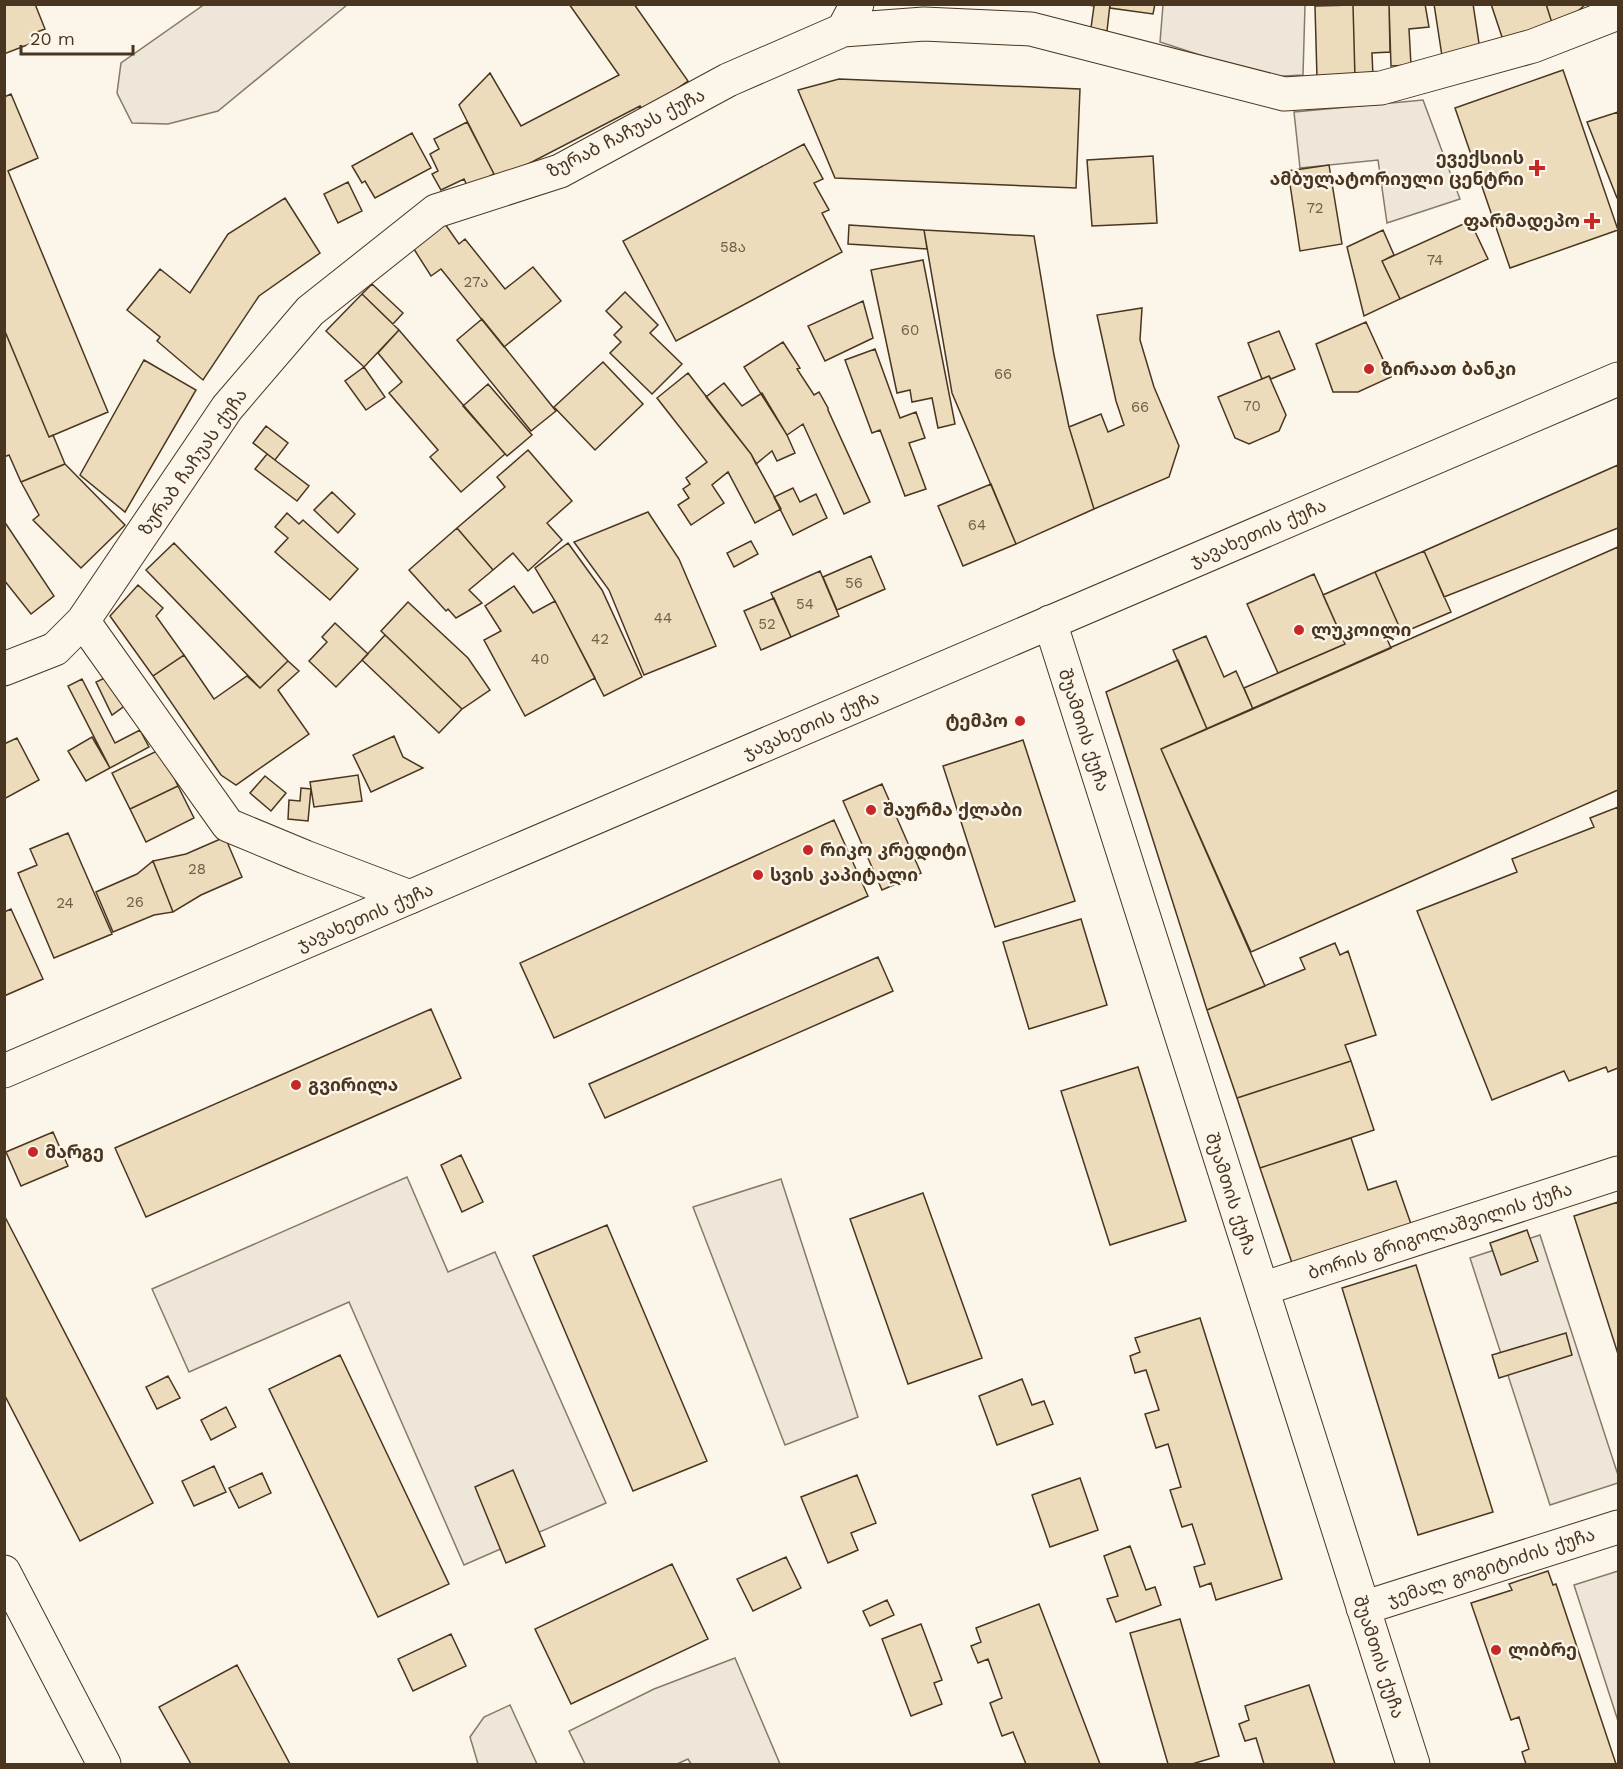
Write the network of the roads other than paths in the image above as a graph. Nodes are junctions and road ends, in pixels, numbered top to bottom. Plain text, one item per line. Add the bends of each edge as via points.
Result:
1 (1618, 13) edge
2 (850, 17) edge
3 (1618, 379) edge
4 (83, 621) junction
5 (1050, 622) junction
6 (4, 669) edge
7 (410, 897) junction
8 (4, 1071) edge
9 (1618, 1173) edge
10 (1262, 1289) junction
11 (1618, 1527) edge
12 (4, 1572) edge
13 (1363, 1608) junction
14 (104, 1764) edge
15 (1413, 1764) edge

1 - 2 street, ზურაბ ჩაჩუას ქუჩა via 1533,46 1381,88 1284,94 1031,29
2 - 4 street, ზურაბ ჩაჩუას ქუჩა via 560,171 436,212 310,311 227,408
3 - 5 street, ჯავახეთის ქუჩა
4 - 6 street, ზურაბ ჩაჩუას ქუჩა via 55,649
4 - 7 street via 228,825
5 - 7 street, ჯავახეთის ქუჩა
5 - 10 street, შუამთის ქუჩა
7 - 8 street, ჯავახეთის ქუჩა
9 - 10 street, ბორის გრიგოლაშვილის ქუჩა
10 - 13 street, შუამთის ქუჩა
11 - 13 street, ჯემალ გოგიტიძის ქუჩა
12 - 14 street
13 - 15 street, შუამთის ქუჩა

